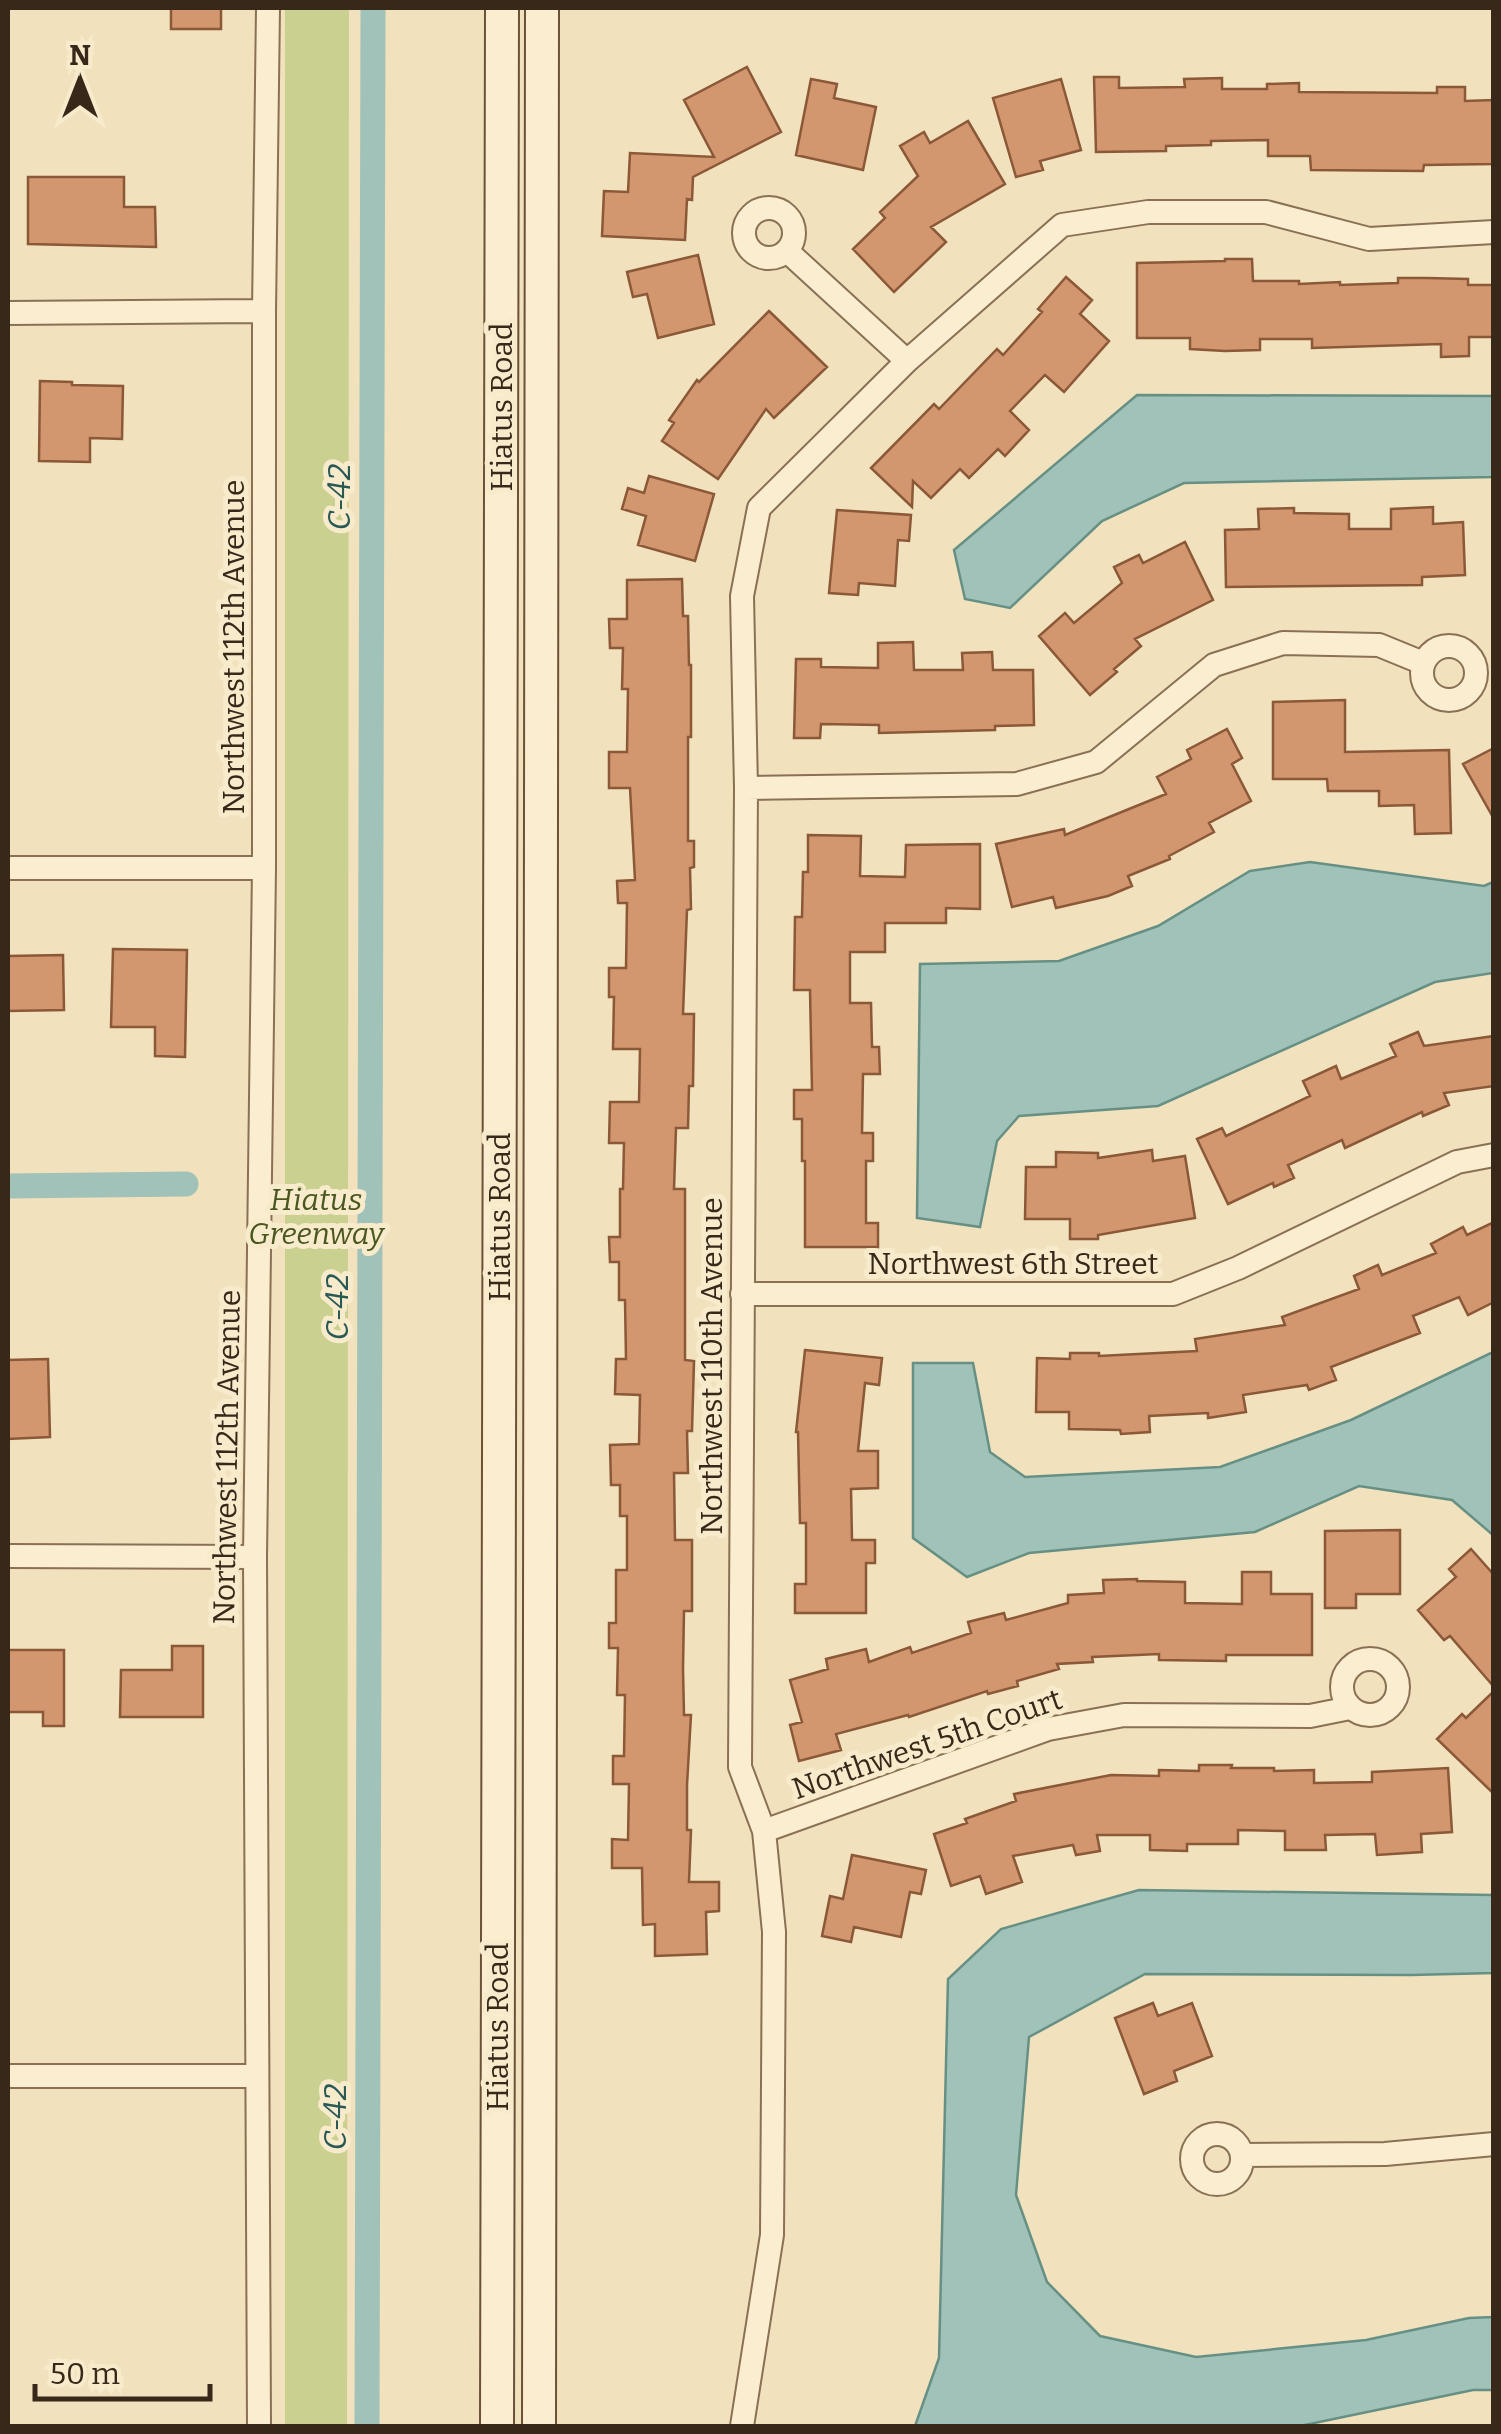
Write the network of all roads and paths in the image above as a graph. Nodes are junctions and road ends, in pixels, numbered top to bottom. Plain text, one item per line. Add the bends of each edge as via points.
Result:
1 (268, 8) edge
2 (502, 8) edge
3 (542, 8) edge
4 (1494, 232) edge
5 (787, 250) dead end
6 (264, 311) junction
7 (8, 312) edge
8 (906, 361) junction
9 (1424, 663) dead end
10 (746, 788) junction
11 (8, 868) edge
12 (264, 868) junction
13 (1494, 1155) edge
14 (742, 1294) junction
15 (8, 1556) edge
16 (255, 1557) junction
17 (1350, 1708) dead end
18 (764, 1832) junction
19 (499, 1835) junction
20 (540, 1836) junction
21 (8, 2076) edge
22 (257, 2076) junction
23 (1494, 2144) edge
24 (1242, 2156) dead end
25 (259, 2426) edge
26 (497, 2426) edge
27 (539, 2426) edge
28 (742, 2426) edge

1 - 6 street, Northwest 112th Avenue
2 - 19 main road, Hiatus Road
3 - 20 main road, Hiatus Road
4 - 8 street, Northwest 110th Avenue via 1369,239 1266,212 1148,212 1062,226
5 - 8 street
6 - 7 street
6 - 12 street, Northwest 112th Avenue
8 - 10 street, Northwest 110th Avenue via 759,508 742,596
9 - 10 street via 1379,645 1283,643 1214,665 1096,762 1017,784
10 - 14 street, Northwest 110th Avenue
11 - 12 street
12 - 16 street, Northwest 112th Avenue
13 - 14 street, Northwest 6th Street via 1457,1162 1172,1294
14 - 18 street, Northwest 110th Avenue via 740,1767
15 - 16 street
16 - 22 street, Northwest 112th Avenue
17 - 18 street, Northwest 5th Court via 1310,1716 1124,1715 1048,1729
18 - 28 street, Northwest 110th Avenue via 774,1932 772,2236
19 - 20 main road
19 - 26 main road, Hiatus Road
20 - 27 main road, Hiatus Road
21 - 22 street
22 - 25 street, Northwest 112th Avenue
23 - 24 street

